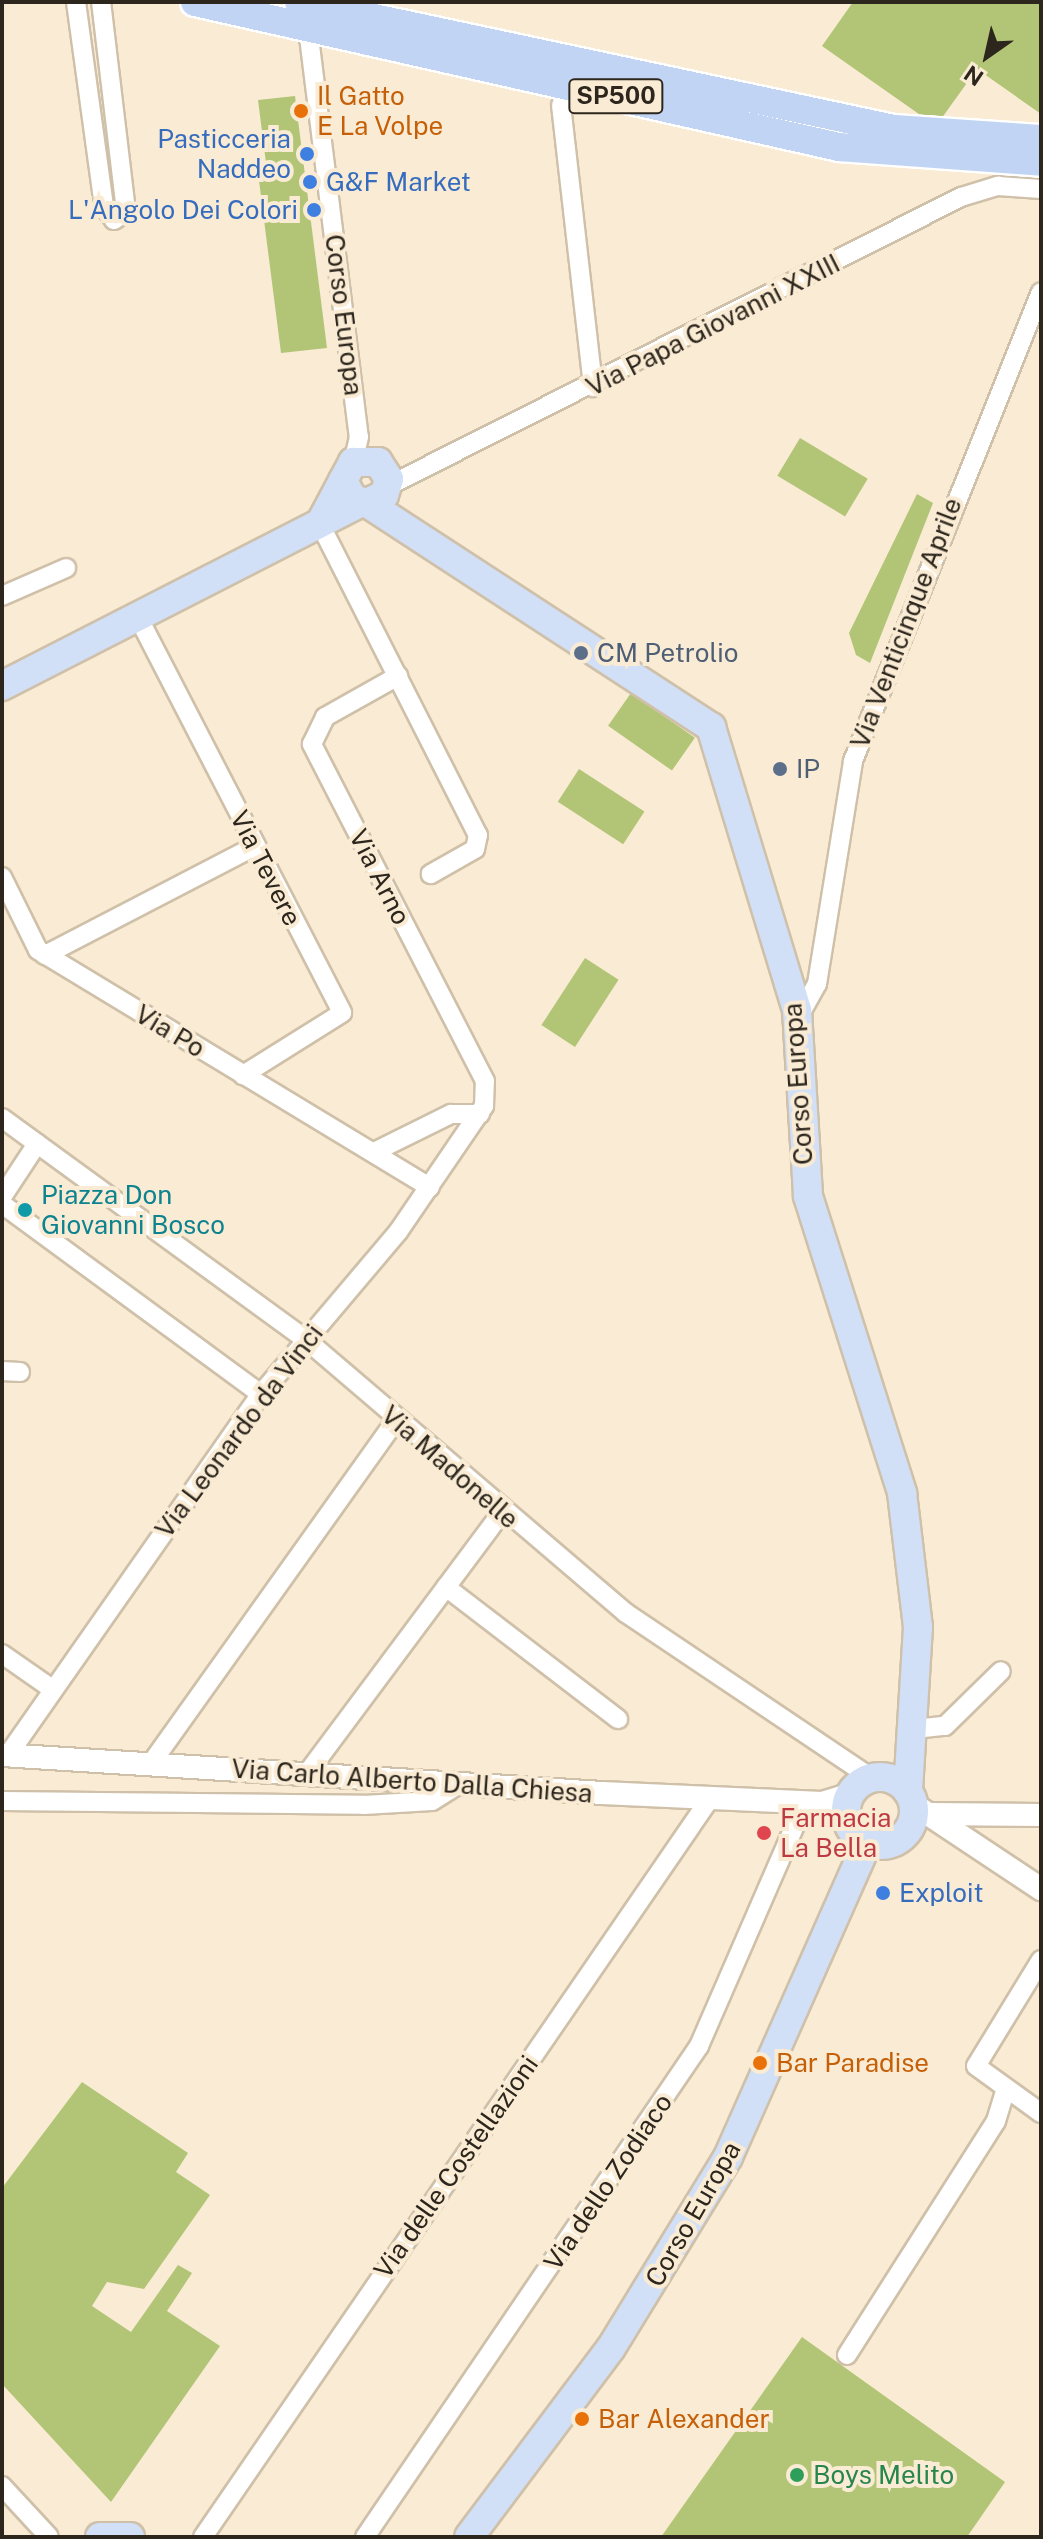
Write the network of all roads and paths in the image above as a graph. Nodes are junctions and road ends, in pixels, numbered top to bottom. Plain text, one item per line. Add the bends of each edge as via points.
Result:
1 (76, 2) edge
2 (101, 2) edge
3 (195, 2) edge
4 (302, 2) edge
5 (561, 105) dead end
6 (1041, 139) edge
7 (1041, 149) edge
8 (1041, 162) edge
9 (1041, 189) edge
10 (978, 191) junction
11 (1041, 292) edge
12 (593, 387) junction
13 (369, 477) junction
14 (320, 524) junction
15 (66, 568) dead end
16 (2, 596) edge
17 (138, 617) junction
18 (398, 676) junction
19 (2, 686) edge
20 (255, 846) junction
21 (431, 874) dead end
22 (2, 877) edge
23 (45, 955) junction
24 (782, 962) junction
25 (820, 968) junction
26 (801, 1003) junction
27 (243, 1075) junction
28 (480, 1114) junction
29 (2, 1118) edge
30 (37, 1144) junction
31 (374, 1152) junction
32 (430, 1187) junction
33 (2, 1197) edge
34 (2, 1204) edge
35 (304, 1338) junction
36 (261, 1394) junction
37 (396, 1420) junction
38 (501, 1513) junction
39 (446, 1587) junction
40 (2, 1654) edge
41 (1001, 1671) dead end
42 (52, 1689) junction
43 (618, 1719) dead end
44 (914, 1729) junction
45 (5, 1755) edge
46 (150, 1765) junction
47 (306, 1775) junction
48 (463, 1782) junction
49 (711, 1797) junction
50 (2, 1801) edge
51 (916, 1806) junction
52 (1041, 1815) edge
53 (847, 1816) junction
54 (1041, 1889) edge
55 (1041, 1960) edge
56 (1006, 2089) junction
57 (1041, 2113) edge
58 (847, 2355) dead end
59 (2, 2486) edge
60 (49, 2537) edge
61 (100, 2537) edge
62 (130, 2537) edge
63 (203, 2537) edge
64 (365, 2537) edge
65 (469, 2537) edge

1 - 2 street via 104,206 114,220 126,211
3 - 8 highway, SP500, bridge via 839,147
4 - 6 highway, SP500, bridge via 879,126
4 - 13 street, Corso Europa
5 - 12 street
7 - 10 street, Via Papa Giovanni XXIII
9 - 10 street, Via Papa Giovanni XXIII
10 - 12 street, Via Papa Giovanni XXIII
11 - 25 street, Via Venticinque Aprile via 853,761
12 - 13 street, Via Papa Giovanni XXIII via 448,460
13 - 14 main road
13 - 24 main road, Corso Europa via 427,540 711,727
14 - 17 main road
14 - 18 street
15 - 16 street
17 - 19 main road
17 - 20 street, Via Tevere
18 - 21 street via 479,840
18 - 28 street, Via Arno via 325,717 312,744 485,1081
20 - 23 street
20 - 27 street, Via Tevere via 339,1019
22 - 23 street, Via Po via 24,933
23 - 27 street, Via Po
24 - 25 street via 802,975
24 - 26 main road, Corso Europa
25 - 26 street
26 - 44 main road, Corso Europa via 808,1196 870,1376 905,1506 918,1627
27 - 31 street, Via Po
28 - 31 street via 451,1114
28 - 32 street, Via Leonardo da Vinci
29 - 30 street, Via Madonelle
30 - 33 street
30 - 35 street, Via Madonelle
31 - 32 street, Via Po
32 - 35 street, Via Leonardo da Vinci
34 - 36 street
35 - 36 street, Via Leonardo da Vinci
35 - 37 street, Via Madonelle
36 - 42 street, Via Leonardo da Vinci
37 - 38 street, Via Madonelle
37 - 46 street
38 - 39 street
38 - 53 street, Via Madonelle via 626,1613
39 - 43 street
39 - 47 street
40 - 42 street
41 - 44 street via 945,1726
42 - 45 street, Via Leonardo da Vinci
44 - 51 main road, Corso Europa
44 - 53 main road, Corso Europa
45 - 46 street, Via Carlo Alberto Dalla Chiesa
46 - 47 street, Via Carlo Alberto Dalla Chiesa
47 - 48 street, Via Carlo Alberto Dalla Chiesa
48 - 49 street, Via Carlo Alberto Dalla Chiesa
48 - 50 street via 432,1801 364,1805
49 - 53 street, Via Carlo Alberto Dalla Chiesa
49 - 63 street, Via delle Costellazioni
51 - 52 street
51 - 53 main road via 892,1779
51 - 53 main road via 899,1840
51 - 54 street
53 - 64 street, Via dello Zodiaco via 699,2046
53 - 65 main road, Corso Europa via 728,2157 611,2348
55 - 56 street via 976,2066
56 - 57 street
56 - 58 street via 1000,2115
59 - 60 street
61 - 62 main road

